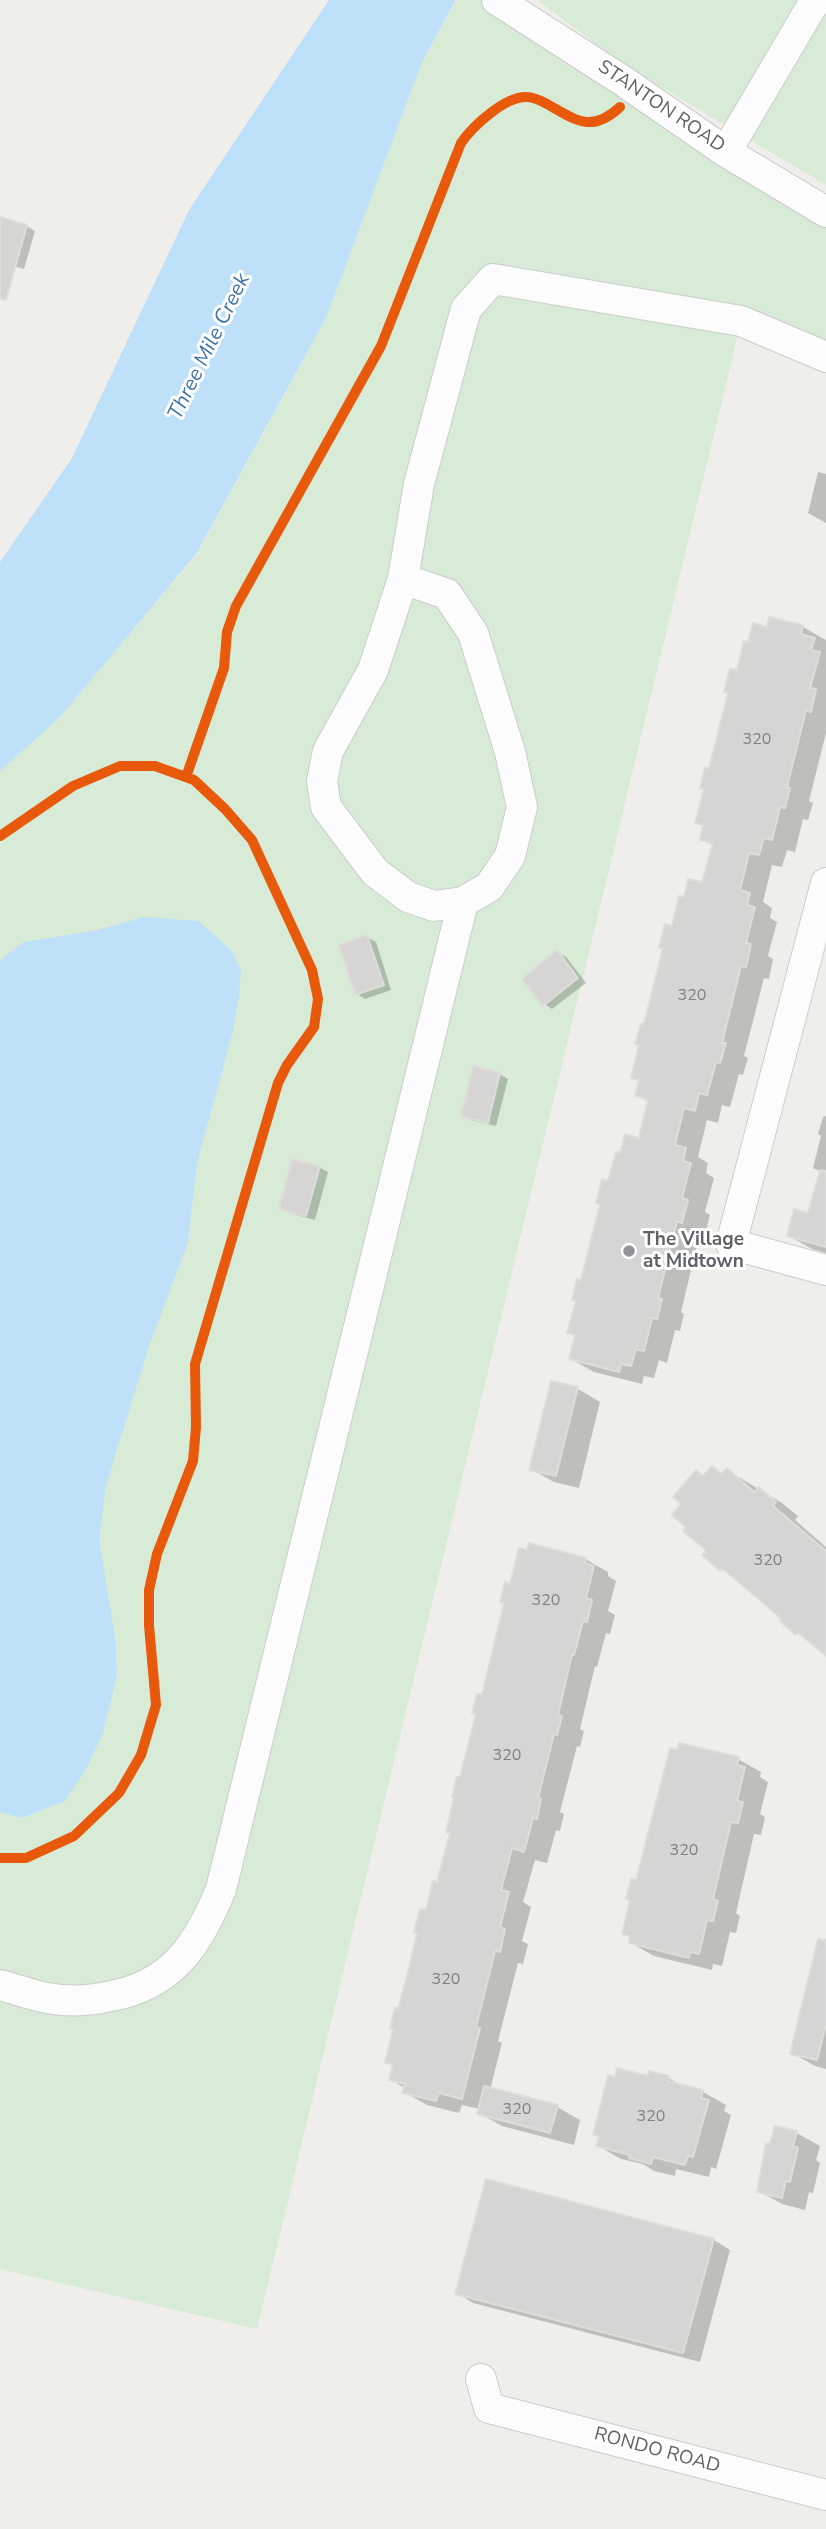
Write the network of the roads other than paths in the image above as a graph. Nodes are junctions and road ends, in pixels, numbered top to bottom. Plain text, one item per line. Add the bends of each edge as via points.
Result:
1 (818, 0) edge
2 (505, 5) edge
3 (726, 152) junction
4 (826, 212) edge
5 (826, 357) edge
6 (403, 579) junction
7 (826, 883) edge
8 (463, 902) junction
9 (826, 1269) edge
10 (0, 1985) edge
11 (481, 2379) dead end
12 (826, 2495) edge

1 - 3 street
2 - 3 street, STANTON ROAD
3 - 4 street, STANTON ROAD
5 - 6 street via 741,321 493,279 466,309 419,484
6 - 8 street via 447,594 473,633 522,807 510,856 489,887
6 - 8 street via 373,670 328,751 322,781 326,807 375,872 408,897 434,906
7 - 9 street via 731,1244
8 - 10 street via 221,1889 208,1920 191,1948 161,1978 123,1994 85,2001 48,1998
11 - 12 street, RONDO ROAD via 489,2407

